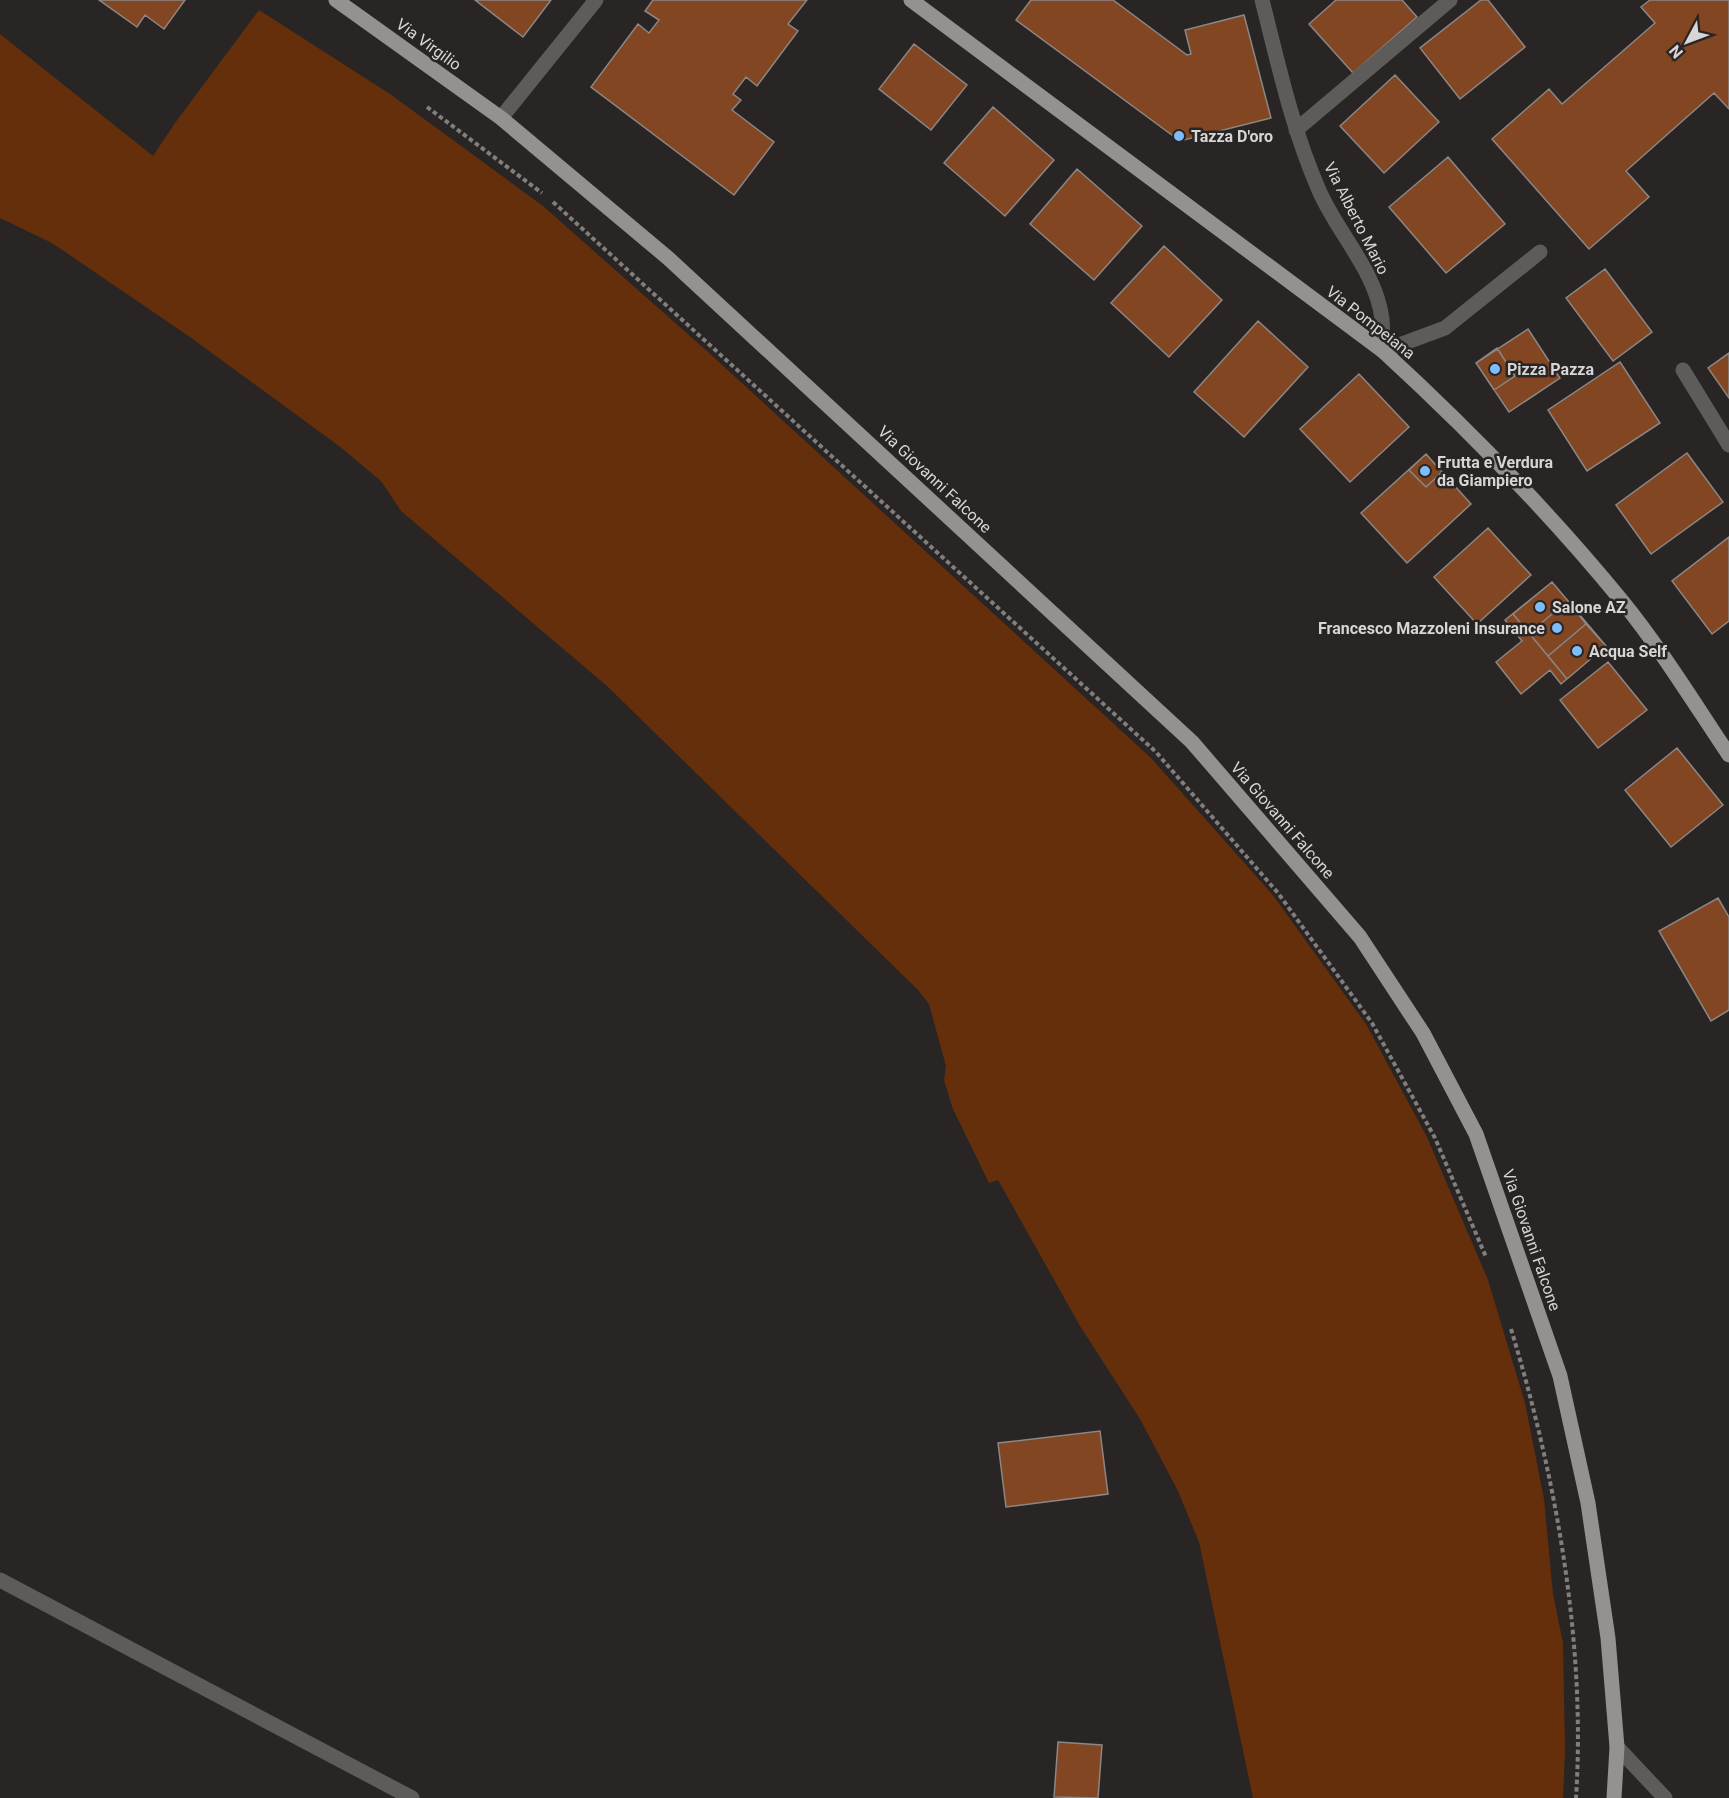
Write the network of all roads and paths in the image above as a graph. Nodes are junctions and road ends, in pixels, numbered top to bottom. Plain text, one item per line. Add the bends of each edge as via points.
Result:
1 (336, 0) edge
2 (596, 0) edge
3 (911, 0) edge
4 (1262, 0) edge
5 (1450, 0) edge
6 (427, 107) dead end
7 (501, 118) junction
8 (1296, 130) junction
9 (1540, 252) dead end
10 (1383, 351) junction
11 (1683, 370) dead end
12 (1729, 445) edge
13 (1729, 755) edge
14 (1491, 1269) dead end
15 (1509, 1324) dead end
16 (0, 1580) edge
17 (1617, 1747) junction
18 (412, 1798) edge
19 (1576, 1798) edge
20 (1614, 1798) edge
21 (1665, 1798) edge

1 - 7 main road, Via Virgilio
2 - 7 street
3 - 10 main road, Via Pompeiana
4 - 8 street, Via Alberto Mario
5 - 8 street
6 - 14 path via 546,196 1156,752 1278,893 1372,1023 1435,1138
7 - 17 main road, Via Giovanni Falcone via 668,258 1192,742 1360,937 1423,1033 1476,1134 1560,1376 1588,1503 1608,1638
8 - 10 street, Via Alberto Mario via 1319,190 1378,300
9 - 10 street via 1445,328
10 - 13 main road, Via Pompeiana via 1463,425 1623,603
11 - 12 street
15 - 19 path via 1533,1402 1553,1500 1574,1641 1579,1748
16 - 18 street
17 - 20 main road, Via Giovanni Falcone
17 - 21 street

